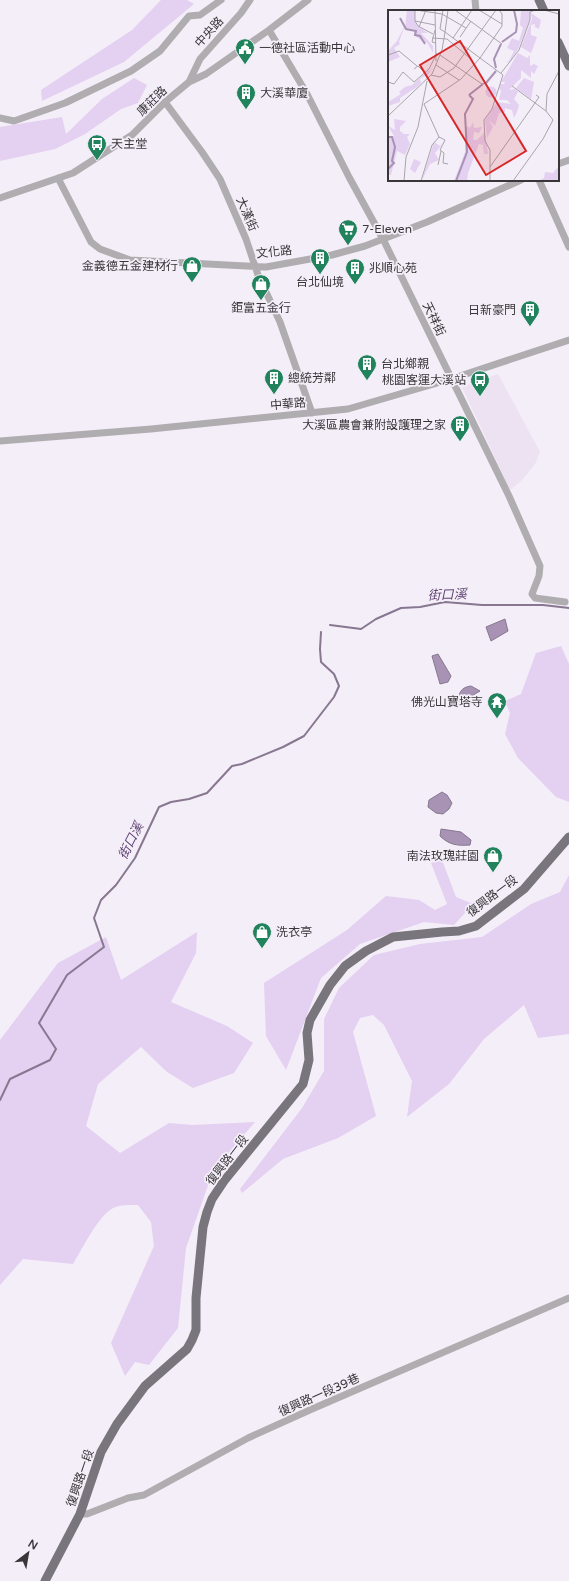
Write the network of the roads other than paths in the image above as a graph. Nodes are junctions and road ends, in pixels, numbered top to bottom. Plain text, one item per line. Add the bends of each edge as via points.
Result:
1 (221, 0) edge
2 (250, 0) edge
3 (308, 0) edge
4 (475, 0) edge
5 (540, 0) edge
6 (476, 10) edge
7 (544, 10) edge
8 (269, 30) junction
9 (559, 44) edge
10 (569, 66) edge
11 (189, 82) junction
12 (166, 102) junction
13 (1, 116) edge
14 (569, 160) edge
15 (559, 164) edge
16 (58, 178) junction
17 (519, 181) edge
18 (539, 181) edge
19 (0, 198) edge
20 (383, 239) junction
21 (569, 247) edge
22 (254, 266) junction
23 (569, 340) edge
24 (451, 379) junction
25 (312, 413) junction
26 (0, 442) edge
27 (565, 602) dead end
28 (569, 837) edge
29 (569, 1298) edge
30 (80, 1514) junction
31 (45, 1581) edge

1 - 13 street via 200,15 189,16 160,51 131,71 65,103 14,121
2 - 11 street, 中央路 via 200,59
3 - 8 street, 康莊路
4 - 6 street
5 - 7 main road
8 - 11 street, 康莊路 via 206,74
8 - 20 street, 天祥街 via 307,94
9 - 10 main road
11 - 12 street, 康莊路
12 - 16 street, 康莊路 via 132,135 73,173
12 - 22 street, 大漢街 via 220,179 246,239
14 - 15 street
16 - 19 street, 康莊路
16 - 22 street, 文化路 via 91,242 100,249 130,260
17 - 20 street, 文化路
18 - 21 street
20 - 22 street, 文化路 via 332,255
20 - 24 street, 天祥街
22 - 25 street, 大漢街 via 290,347
23 - 24 street, 中華路
24 - 25 street, 中華路 via 348,409
24 - 27 street, 天祥街 via 509,496 540,566 532,594 537,599
25 - 26 street, 中華路
28 - 30 main road, 復興路一段 via 524,889 476,926 459,931 393,937 366,951 346,966 330,985 310,1020 307,1033 309,1060 303,1084 212,1199 203,1227 196,1330 192,1340 187,1349 145,1386 117,1424 101,1452
29 - 30 street, 復興路一段39巷 via 248,1438 144,1495
30 - 31 main road, 復興路一段

